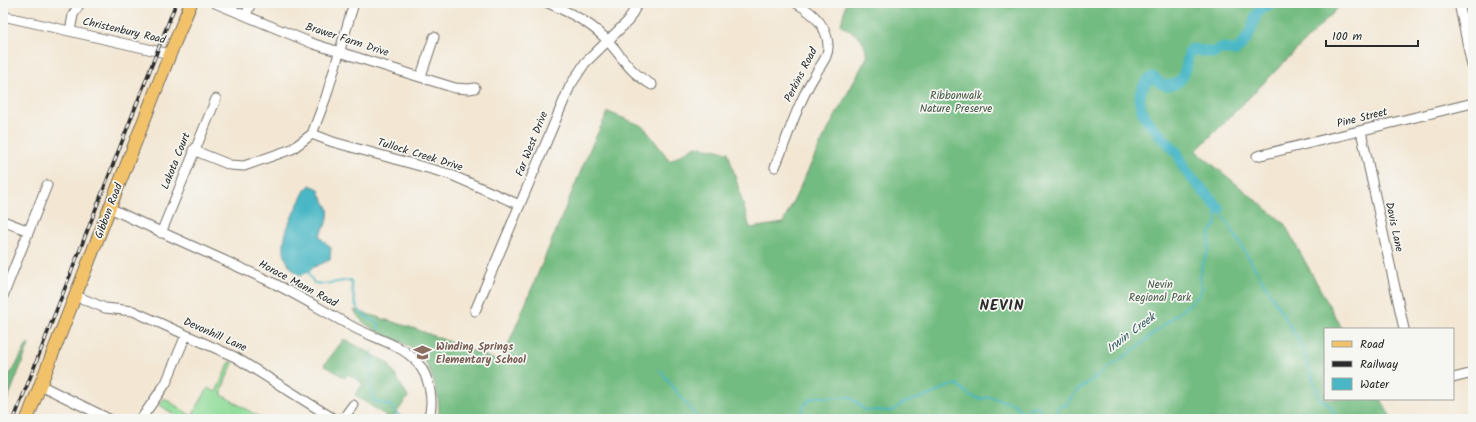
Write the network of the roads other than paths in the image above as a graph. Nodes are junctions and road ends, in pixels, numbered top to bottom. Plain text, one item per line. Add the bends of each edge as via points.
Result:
1 (80, 3) edge
2 (191, 3) edge
3 (215, 3) edge
4 (250, 3) edge
5 (354, 3) edge
6 (548, 3) edge
7 (638, 3) edge
8 (796, 3) edge
9 (1459, 3) edge
10 (246, 15) junction
11 (3, 16) edge
12 (70, 31) junction
13 (434, 37) dead end
14 (608, 41) junction
15 (338, 52) junction
16 (170, 54) junction
17 (1473, 71) edge
18 (421, 76) junction
19 (652, 85) dead end
20 (475, 88) dead end
21 (216, 99) dead end
22 (1473, 103) edge
23 (1361, 131) junction
24 (312, 134) junction
25 (193, 150) junction
26 (1257, 156) dead end
27 (775, 167) dead end
28 (47, 185) dead end
29 (520, 205) junction
30 (110, 208) junction
31 (3, 221) edge
32 (28, 231) junction
33 (160, 233) junction
34 (3, 296) edge
35 (76, 296) junction
36 (475, 311) dead end
37 (1404, 328) edge
38 (186, 335) junction
39 (1473, 373) edge
40 (1454, 378) edge
41 (40, 385) junction
42 (353, 405) dead end
43 (27, 419) edge
44 (109, 419) edge
45 (141, 419) edge
46 (334, 419) edge
47 (343, 419) edge
48 (428, 419) edge

1 - 12 street via 73,16
2 - 16 main road, Gibbon Road
3 - 10 street, Brawer Farm Drive
4 - 10 street
5 - 15 street
6 - 14 street via 575,15
7 - 14 street, Far West Drive via 628,21
8 - 27 street, Perkins Road via 815,17 824,29 828,48 824,62 814,75 800,103 791,132
9 - 17 street
10 - 15 street, Brawer Farm Drive
11 - 12 street, Christenbury Road
12 - 16 street, Christenbury Road
13 - 18 street
14 - 19 street via 631,70
14 - 29 street, Far West Drive via 585,63 570,86
15 - 18 street, Brawer Farm Drive
15 - 24 street
16 - 30 main road, Gibbon Road
18 - 20 street, Brawer Farm Drive via 455,88
21 - 25 street, Lakota Court
22 - 23 street, Pine Street
23 - 26 street, Pine Street
23 - 37 street, Davis Lane
24 - 25 street via 292,149 244,166 230,165
24 - 29 street, Tullock Creek Drive via 449,174
25 - 33 street, Lakota Court
28 - 32 street
29 - 36 street, Far West Drive
30 - 33 street, Horace Mann Road
30 - 35 main road, Gibbon Road
31 - 32 street
32 - 34 street
33 - 48 street, Horace Mann Road via 265,279 304,298 358,330 407,353 423,370 427,381 431,404
35 - 38 street, Devonhill Lane via 104,308 133,311
35 - 41 main road, Gibbon Road
38 - 45 street via 166,383
38 - 46 street, Devonhill Lane via 246,362
39 - 40 street
41 - 43 main road, Gibbon Road
41 - 44 street
42 - 47 street

